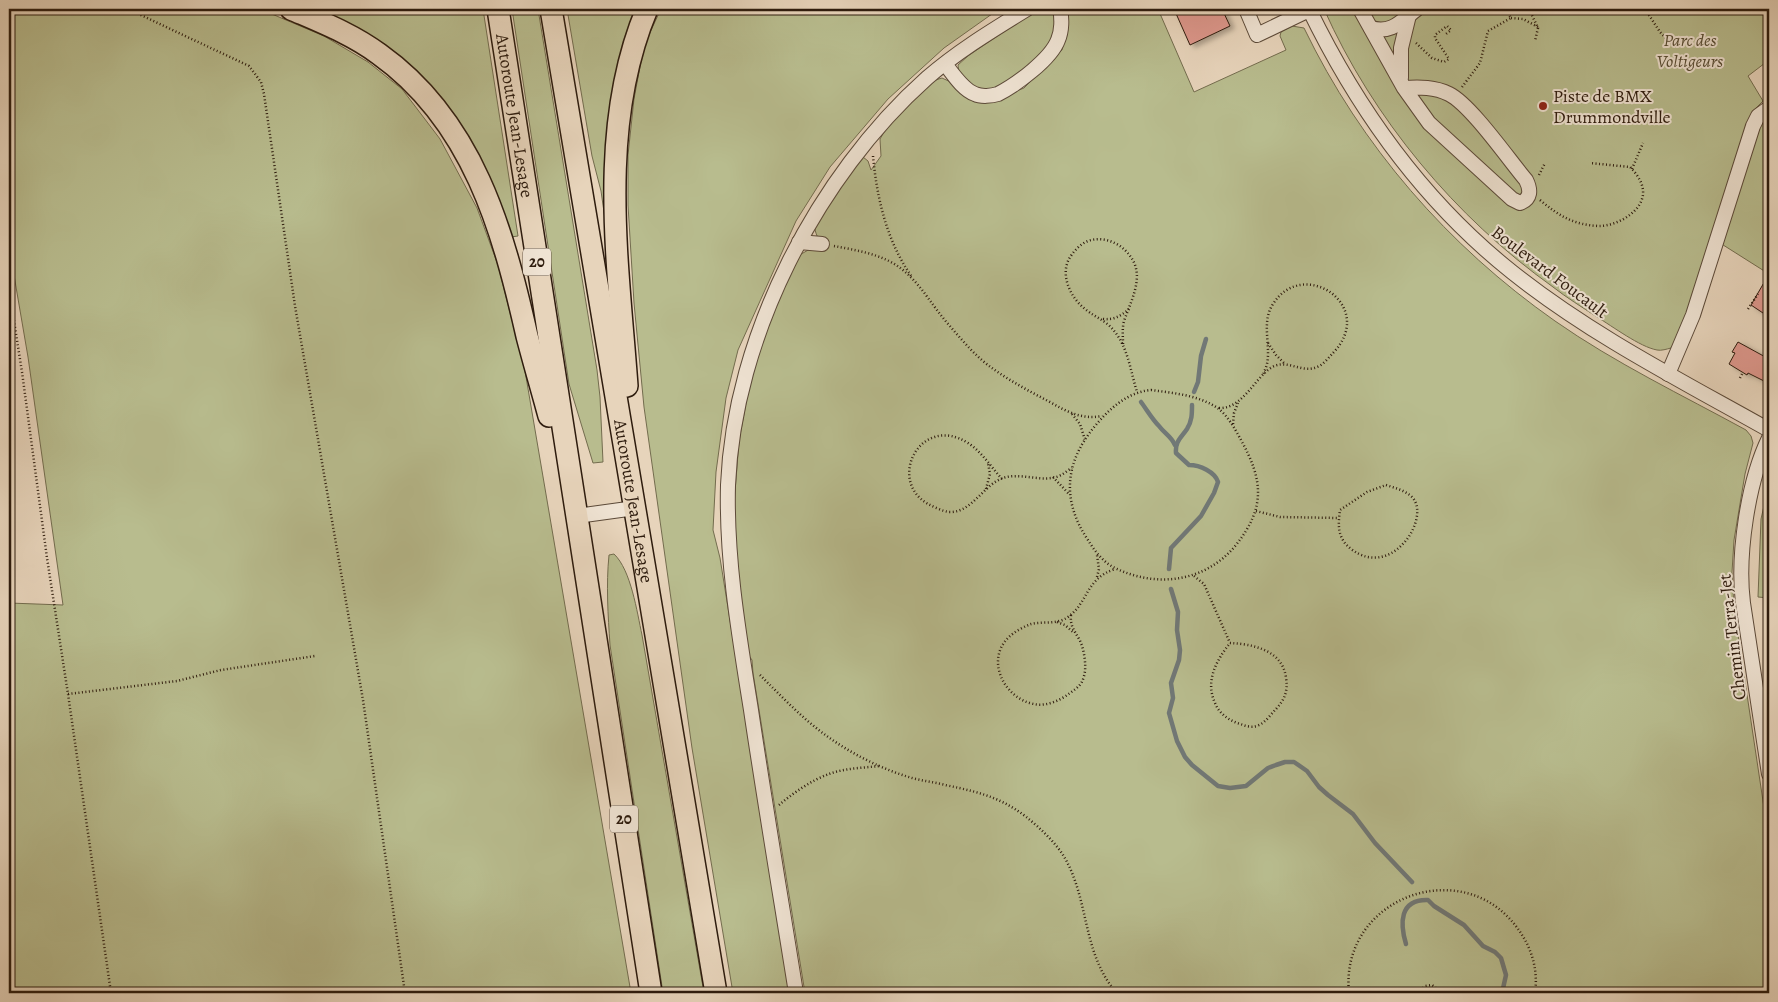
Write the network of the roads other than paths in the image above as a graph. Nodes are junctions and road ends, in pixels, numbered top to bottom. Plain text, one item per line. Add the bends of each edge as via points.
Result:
1 (291, 9) edge
2 (498, 9) edge
3 (551, 9) edge
4 (648, 9) edge
5 (1027, 9) edge
6 (1060, 9) edge
7 (1246, 9) edge
8 (1309, 9) edge
9 (1360, 9) edge
10 (1413, 12) edge
11 (1371, 28) junction
12 (945, 64) junction
13 (1403, 86) junction
14 (1769, 108) edge
15 (799, 242) junction
16 (822, 244) road end
17 (1668, 374) junction
18 (1769, 430) edge
19 (1769, 438) edge
20 (635, 508) junction
21 (577, 516) junction
22 (1769, 774) edge
23 (651, 993) edge
24 (716, 993) edge
25 (796, 993) edge

1 - 21 highway via 348,35 400,70 435,107 466,154 490,205 506,250
2 - 21 highway, Autoroute Jean-Lesage / 20
3 - 20 highway, Autoroute Jean-Lesage
4 - 20 highway via 636,40 625,86 616,165 618,248
5 - 12 street
6 - 12 street via 1061,28 1052,50 1042,62 997,94 975,94
7 - 8 street via 1257,35
8 - 17 street, Boulevard Foucault via 1344,77 1369,116 1440,205 1528,284
9 - 11 street
10 - 11 street via 1392,28
10 - 13 street via 1403,34 1400,61
11 - 13 street
12 - 15 street via 905,99 848,165
13 - 13 street via 1428,123 1512,199 1524,202 1530,194 1526,180 1454,97 1425,87
14 - 17 street via 1758,116 1753,126 1693,315
15 - 16 street
15 - 25 street via 780,280 748,365 738,406 728,484 731,571
17 - 18 street, Boulevard Foucault
19 - 22 street, Chemin Terra-Jet via 1749,504 1742,578
20 - 21 street
20 - 24 highway, Autoroute Jean-Lesage
21 - 23 highway, Autoroute Jean-Lesage / 20

